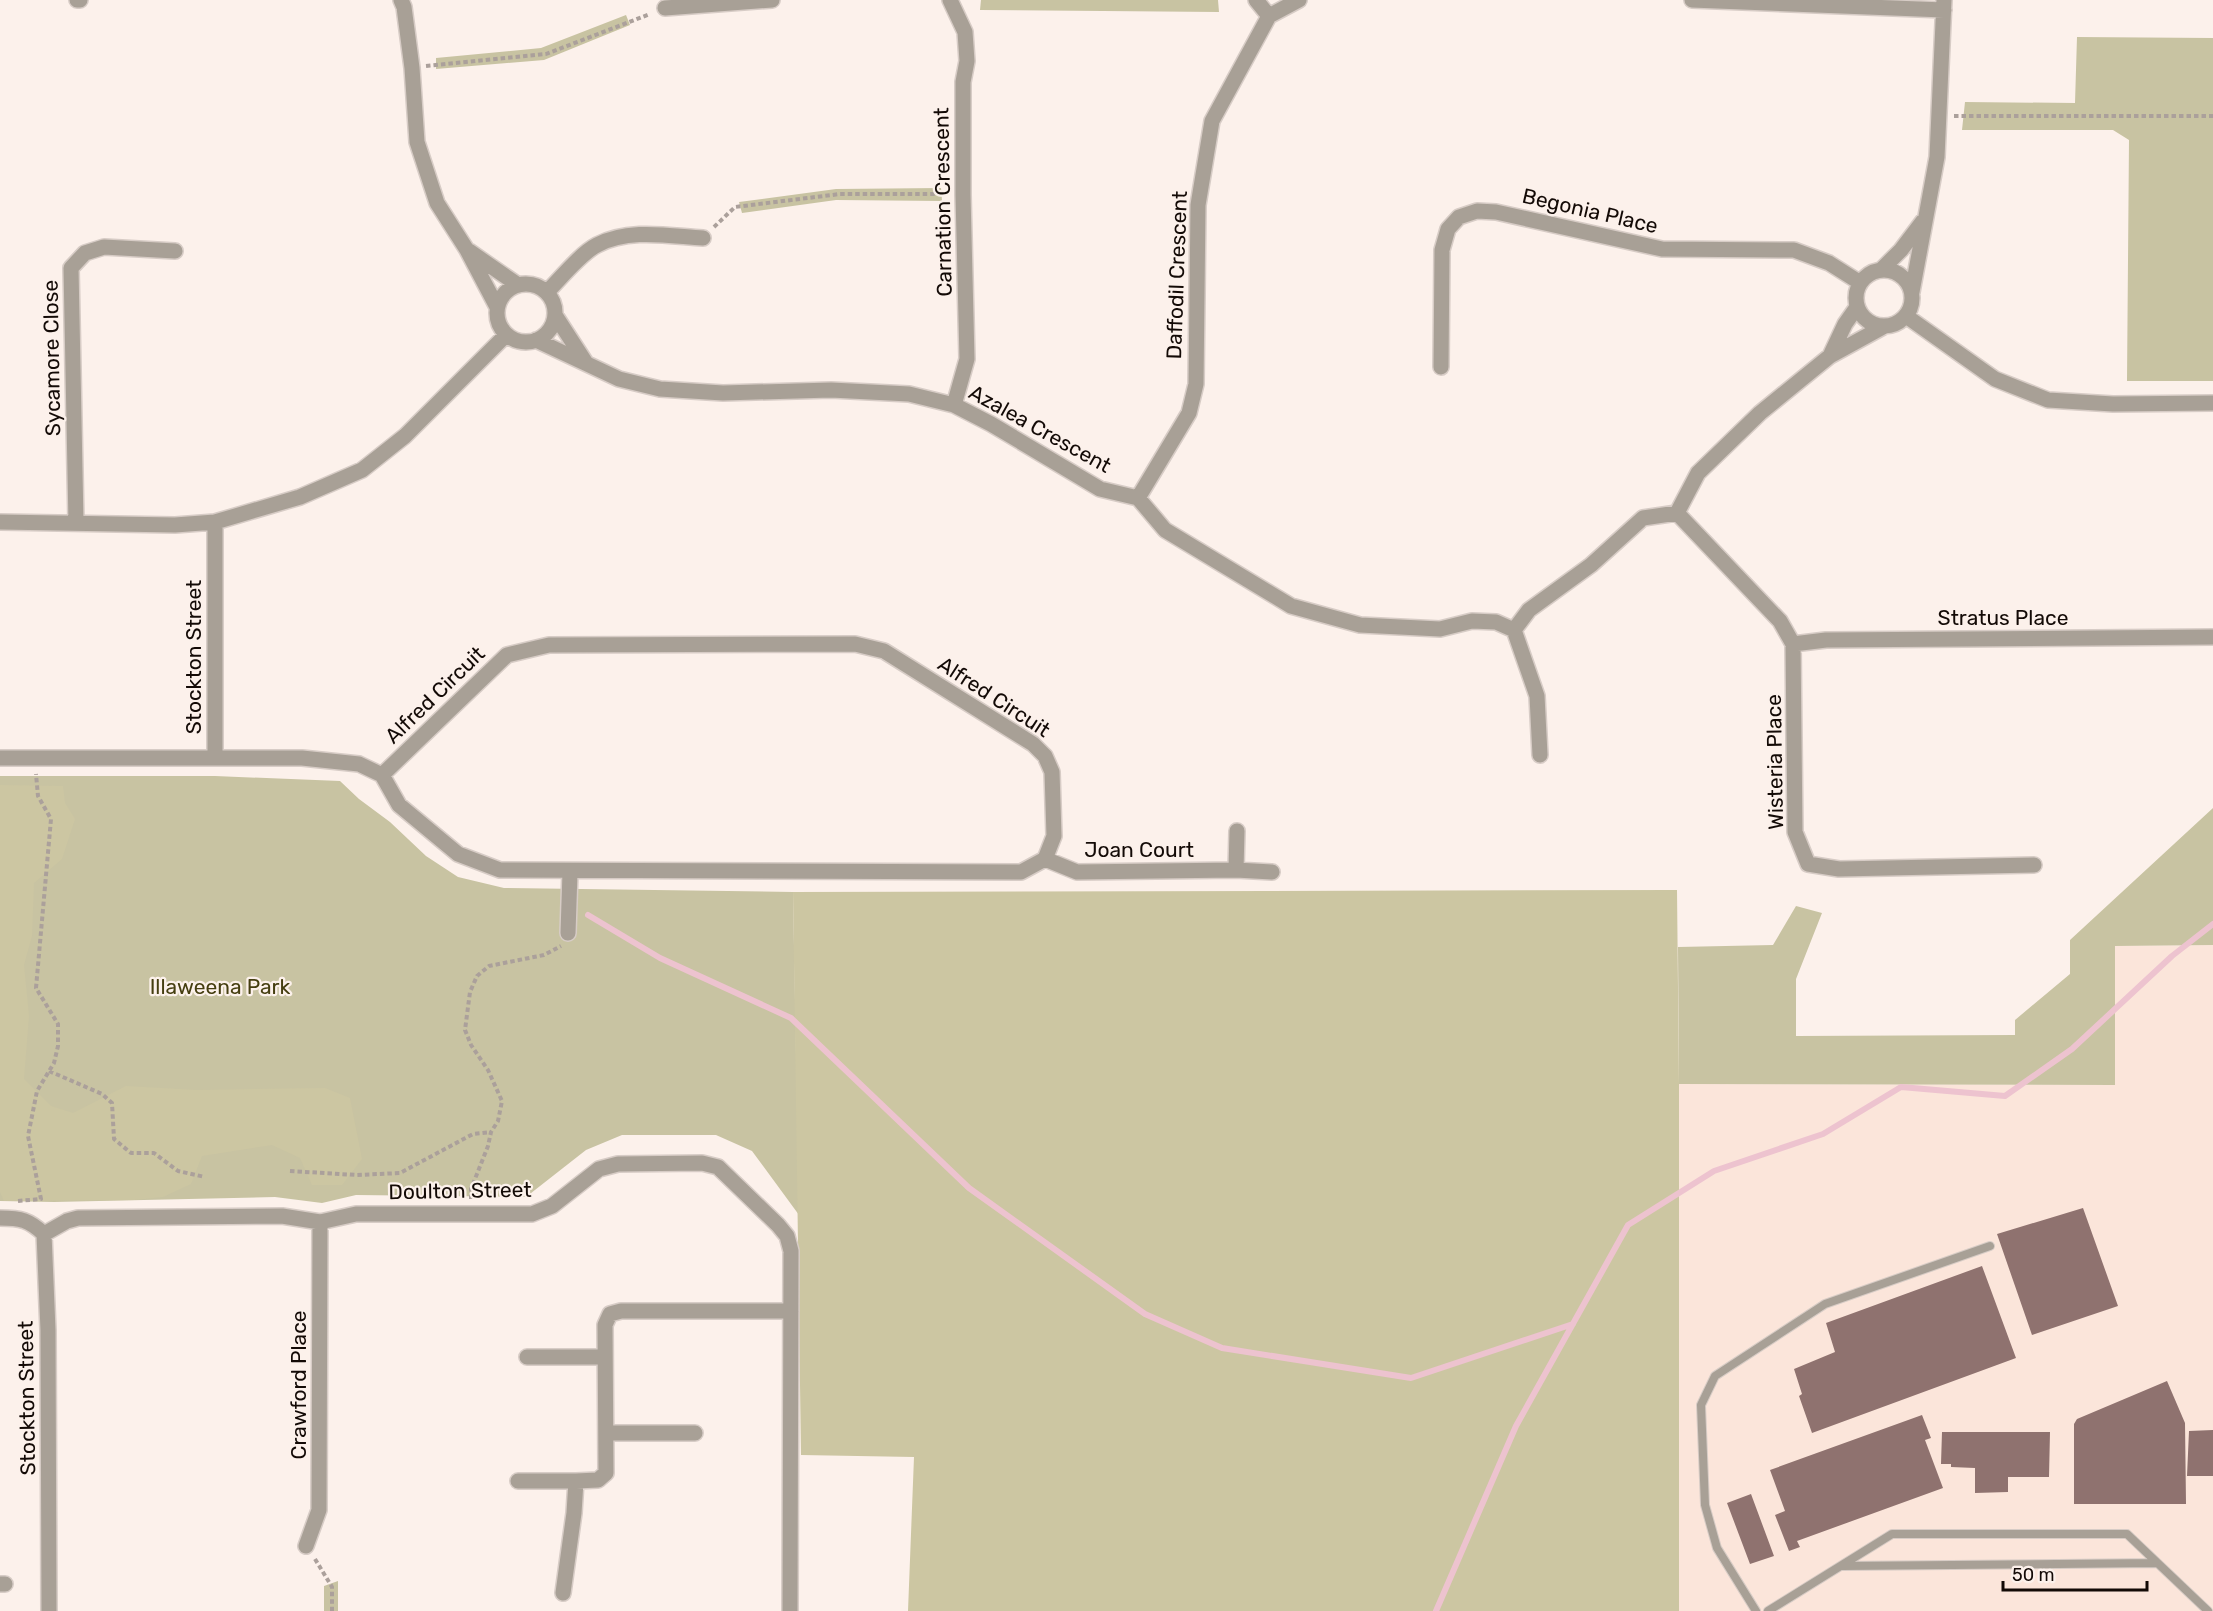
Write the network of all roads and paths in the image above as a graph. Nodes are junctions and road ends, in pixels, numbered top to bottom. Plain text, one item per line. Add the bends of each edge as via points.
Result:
1 (401, 0) edge
2 (772, 0) edge
3 (950, 0) edge
4 (1256, 0) edge
5 (1299, 0) edge
6 (1692, 0) edge
7 (1944, 5) edge
8 (665, 9) joint
9 (1269, 16) junction
10 (412, 68) junction
11 (1939, 116) junction
12 (2213, 116) edge
13 (963, 195) junction
14 (1924, 218) junction
15 (703, 238) joint
16 (467, 250) junction
17 (175, 251) dead end
18 (1882, 269) junction
19 (1859, 282) junction
20 (518, 285) junction
21 (547, 292) junction
22 (1912, 292) junction
23 (497, 307) junction
24 (1857, 307) junction
25 (555, 315) junction
26 (1906, 316) junction
27 (1883, 327) junction
28 (506, 335) junction
29 (536, 340) junction
30 (1830, 356) junction
31 (585, 363) junction
32 (1441, 367) dead end
33 (2213, 403) edge
34 (954, 405) junction
35 (1138, 498) junction
36 (1677, 513) junction
37 (0, 522) edge
38 (215, 522) junction
39 (76, 523) junction
40 (1514, 630) junction
41 (2213, 637) edge
42 (1794, 644) junction
43 (1540, 755) dead end
44 (0, 758) edge
45 (215, 758) junction
46 (27, 774) dead end
47 (382, 775) junction
48 (1237, 831) dead end
49 (1045, 859) junction
50 (2034, 865) dead end
51 (1236, 870) junction
52 (570, 872) junction
53 (1272, 873) dead end
54 (568, 937) joint
55 (49, 1071) junction
56 (491, 1132) junction
57 (290, 1171) dead end
58 (205, 1177) dead end
59 (472, 1215) junction
60 (7, 1218) edge
61 (320, 1222) junction
62 (44, 1234) junction
63 (1990, 1246) dead end
64 (791, 1311) junction
65 (527, 1357) dead end
66 (605, 1357) junction
67 (606, 1433) junction
68 (695, 1433) dead end
69 (576, 1480) junction
70 (518, 1481) dead end
71 (306, 1546) joint
72 (2157, 1563) junction
73 (1841, 1566) junction
74 (563, 1593) dead end
75 (49, 1611) edge
76 (332, 1611) edge
77 (790, 1611) edge
78 (1756, 1611) edge
79 (1768, 1611) edge
80 (2208, 1611) edge

1 - 10 street
2 - 8 street
3 - 13 street, Carnation Crescent via 965,41
4 - 9 street
5 - 9 street
6 - 7 street
7 - 11 street
8 - 10 path via 546,54
9 - 35 street, Daffodil Crescent via 1212,121 1198,205 1196,384 1189,414
10 - 16 street via 417,142 437,203
11 - 12 path
11 - 14 street via 1937,157
13 - 15 path via 840,194 735,207
13 - 34 street, Carnation Crescent via 967,359
14 - 18 street
14 - 22 street
15 - 21 street via 627,235 597,245
16 - 20 street
16 - 23 street
17 - 39 street, Sycamore Close via 104,247 85,253 71,268
18 - 19 street
18 - 22 street via 1898,273
19 - 24 street
19 - 32 street, Begonia Place via 1829,263 1794,250 1662,249 1477,211 1459,217 1448,229 1442,250
20 - 21 street via 534,285
20 - 23 street via 505,293
21 - 25 street
22 - 26 street
23 - 28 street via 498,322
24 - 27 street via 1867,321
24 - 30 street
25 - 29 street via 550,330
25 - 31 street
26 - 27 street
26 - 33 street via 1995,379 2048,400
27 - 30 street
28 - 29 street via 521,342
28 - 38 street via 405,436 362,470 300,497
29 - 31 street, Azalea Crescent
30 - 36 street via 1760,413 1698,472
31 - 34 street, Azalea Crescent via 619,379 660,389 909,394
34 - 35 street, Azalea Crescent via 1100,489
35 - 40 street via 1165,530 1291,606 1360,625 1440,629 1472,621 1496,622
36 - 40 street via 1643,518 1591,565 1529,610
36 - 42 street via 1780,621
37 - 39 street
38 - 39 street
38 - 45 street, Stockton Street
40 - 43 street via 1537,696
41 - 42 street, Stratus Place via 1826,640
42 - 50 street, Wisteria Place via 1795,832 1808,864 1839,869
44 - 45 street, Stockton Street
45 - 47 street, Alfred Circuit via 302,758 359,764
46 - 55 path via 36,774 38,796 51,819 36,988 58,1024 54,1063
47 - 49 street, Alfred Circuit via 507,655 549,645 855,644 884,651 1033,744 1045,756 1052,772 1054,836
47 - 52 street, Alfred Circuit via 399,805 458,854 500,870
48 - 51 street
49 - 51 street, Joan Court via 1077,872
49 - 52 street, Alfred Circuit via 1021,872
51 - 53 street, Joan Court
52 - 54 street
54 - 56 path via 544,955 489,966 477,976 470,992 465,1030 502,1101
55 - 58 path via 102,1094 112,1103 114,1138 131,1153 154,1153 178,1171
55 - 60 path via 37,1091 28,1136 41,1199 16,1201
56 - 57 path via 473,1134 399,1173
56 - 59 path via 471,1189
59 - 61 street, Doulton Street via 356,1214
59 - 64 street, Doulton Street via 532,1214 552,1206 600,1168 618,1164 702,1163 717,1167 787,1236 791,1251
60 - 62 street via 32,1222
61 - 62 street, Doulton Street via 282,1215 78,1218
61 - 71 street, Crawford Place via 319,1510
62 - 75 street, Stockton Street
63 - 78 lane via 1825,1305 1715,1376 1701,1405 1705,1505 1717,1548
64 - 66 street via 621,1311 610,1314 605,1325
64 - 77 street, Doulton Street
65 - 66 street
66 - 67 street
67 - 68 street
67 - 69 street via 606,1473 598,1480
69 - 70 street
69 - 74 street
71 - 76 path via 332,1587
72 - 73 lane
72 - 73 lane via 2127,1534 1892,1534
72 - 80 lane
73 - 79 lane

